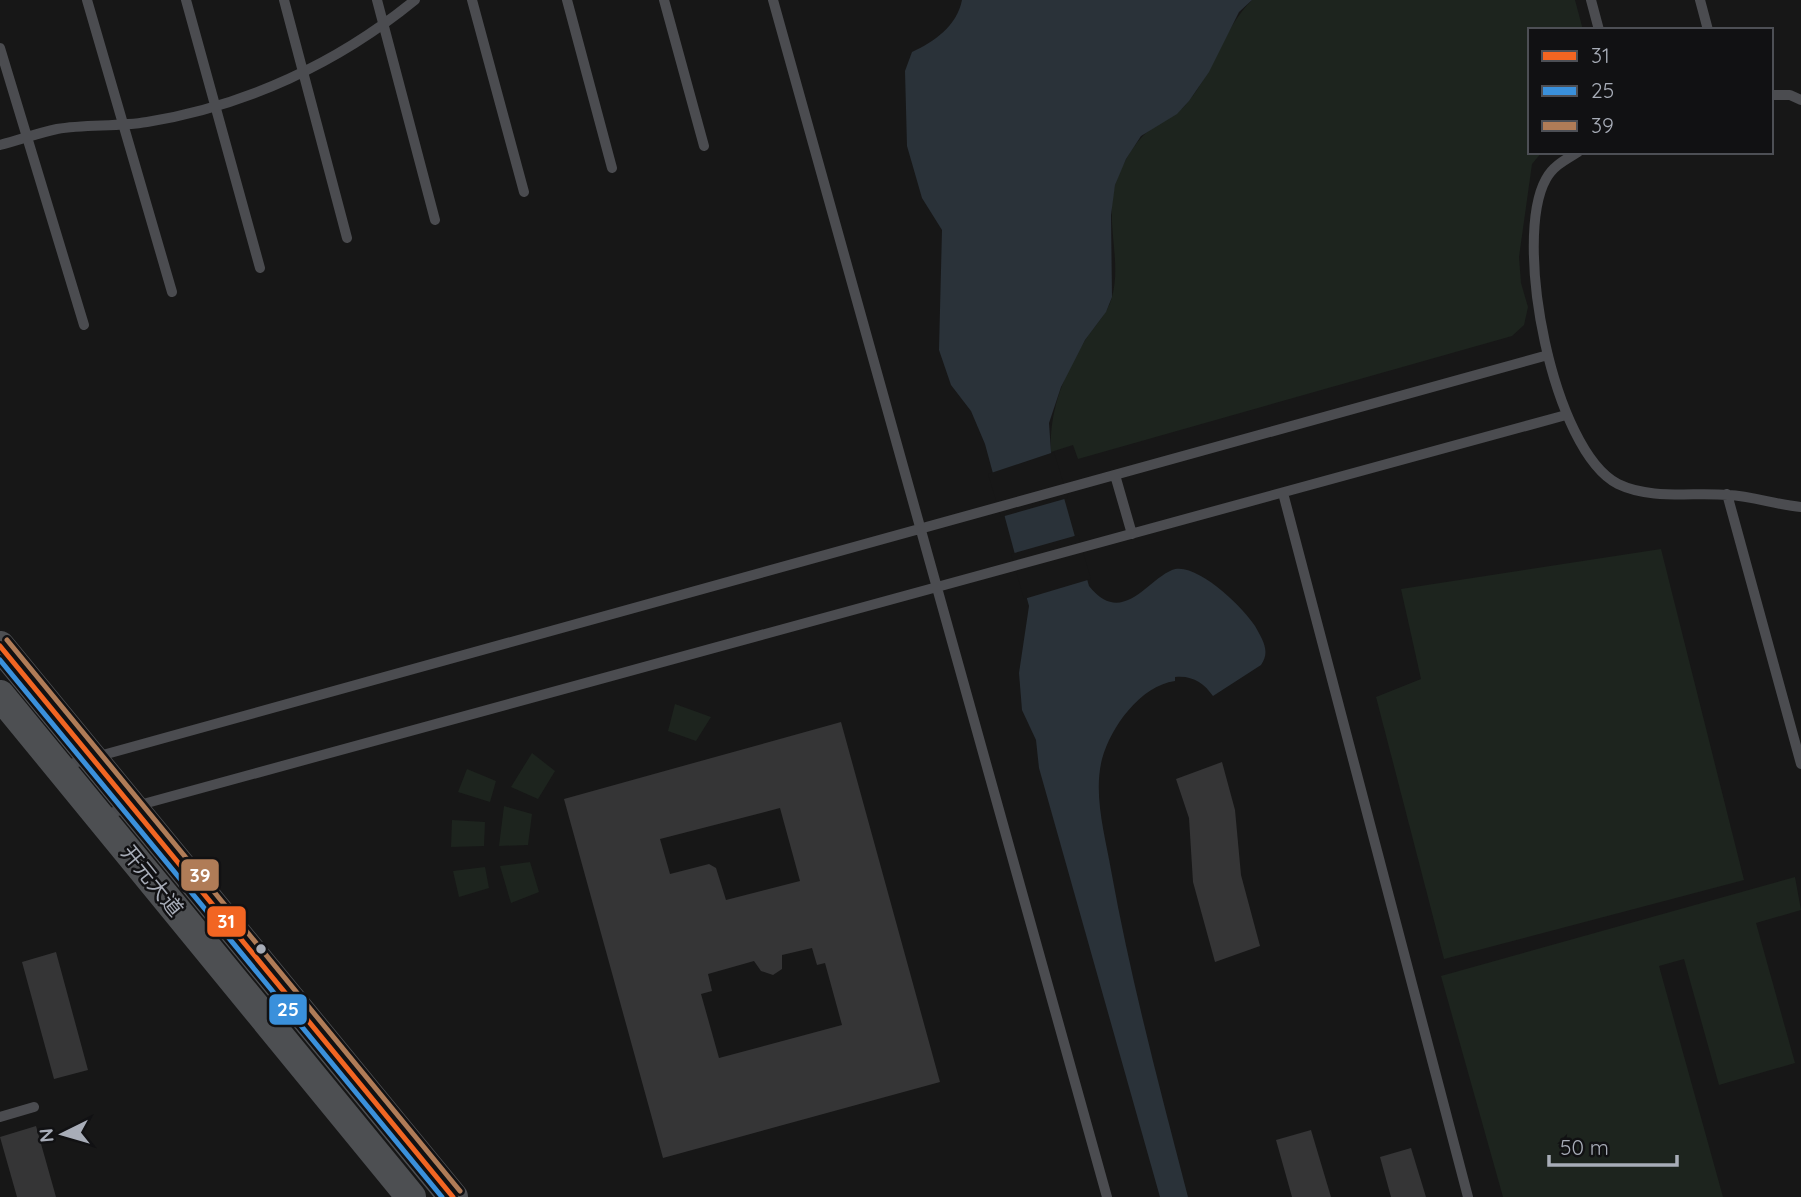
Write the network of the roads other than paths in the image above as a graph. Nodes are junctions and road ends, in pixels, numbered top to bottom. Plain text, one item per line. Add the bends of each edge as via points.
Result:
1 (87, 0) edge
2 (186, 0) edge
3 (284, 0) edge
4 (377, 0) edge
5 (415, 0) edge
6 (472, 0) edge
7 (567, 0) edge
8 (664, 0) edge
9 (773, 0) edge
10 (1591, 0) edge
11 (1700, 0) edge
12 (383, 25) junction
13 (1598, 28) edge
14 (1707, 28) edge
15 (0, 48) edge
16 (303, 72) junction
17 (1773, 95) edge
18 (1801, 100) edge
19 (215, 106) junction
20 (123, 125) junction
21 (27, 137) junction
22 (0, 145) edge
23 (704, 146) dead end
24 (1574, 154) edge
25 (612, 169) dead end
26 (524, 192) dead end
27 (435, 220) dead end
28 (346, 238) dead end
29 (260, 268) dead end
30 (172, 292) dead end
31 (84, 325) dead end
32 (1548, 355) junction
33 (1566, 415) junction
34 (1115, 475) junction
35 (1283, 493) junction
36 (1727, 495) junction
37 (1801, 507) edge
38 (920, 529) junction
39 (1132, 534) junction
40 (937, 587) junction
41 (0, 646) edge
42 (0, 695) edge
43 (92, 758) junction
44 (1801, 764) edge
45 (59, 767) junction
46 (132, 807) junction
47 (99, 816) junction
48 (34, 1107) dead end
49 (0, 1118) edge
50 (411, 1197) edge
51 (453, 1197) edge
52 (1107, 1197) edge
53 (1468, 1197) edge

1 - 20 lane
2 - 19 lane
3 - 16 lane
4 - 12 lane
5 - 12 lane
6 - 26 lane
7 - 25 lane
8 - 23 lane
9 - 38 lane
10 - 13 lane
11 - 14 lane
12 - 16 lane
12 - 27 lane
15 - 21 lane
16 - 19 lane
16 - 28 lane
17 - 18 lane
19 - 20 lane
19 - 29 lane
20 - 21 lane via 57,129
20 - 30 lane
21 - 22 lane
21 - 31 lane
24 - 32 lane via 1557,165 1539,196 1534,257
32 - 33 lane
32 - 34 lane
33 - 35 lane
33 - 36 lane via 1597,469 1618,484 1644,492
34 - 38 lane
34 - 39 lane
35 - 39 lane
35 - 53 lane
36 - 37 lane
36 - 44 lane
38 - 40 lane
38 - 43 lane
39 - 40 lane
40 - 46 lane
40 - 52 lane
41 - 43 main road, 开元大道
42 - 45 main road, 开元大道
43 - 45 lane
43 - 46 main road, 开元大道
45 - 47 main road, 开元大道
46 - 47 lane
46 - 51 main road, 开元大道
47 - 50 main road, 开元大道
48 - 49 lane

